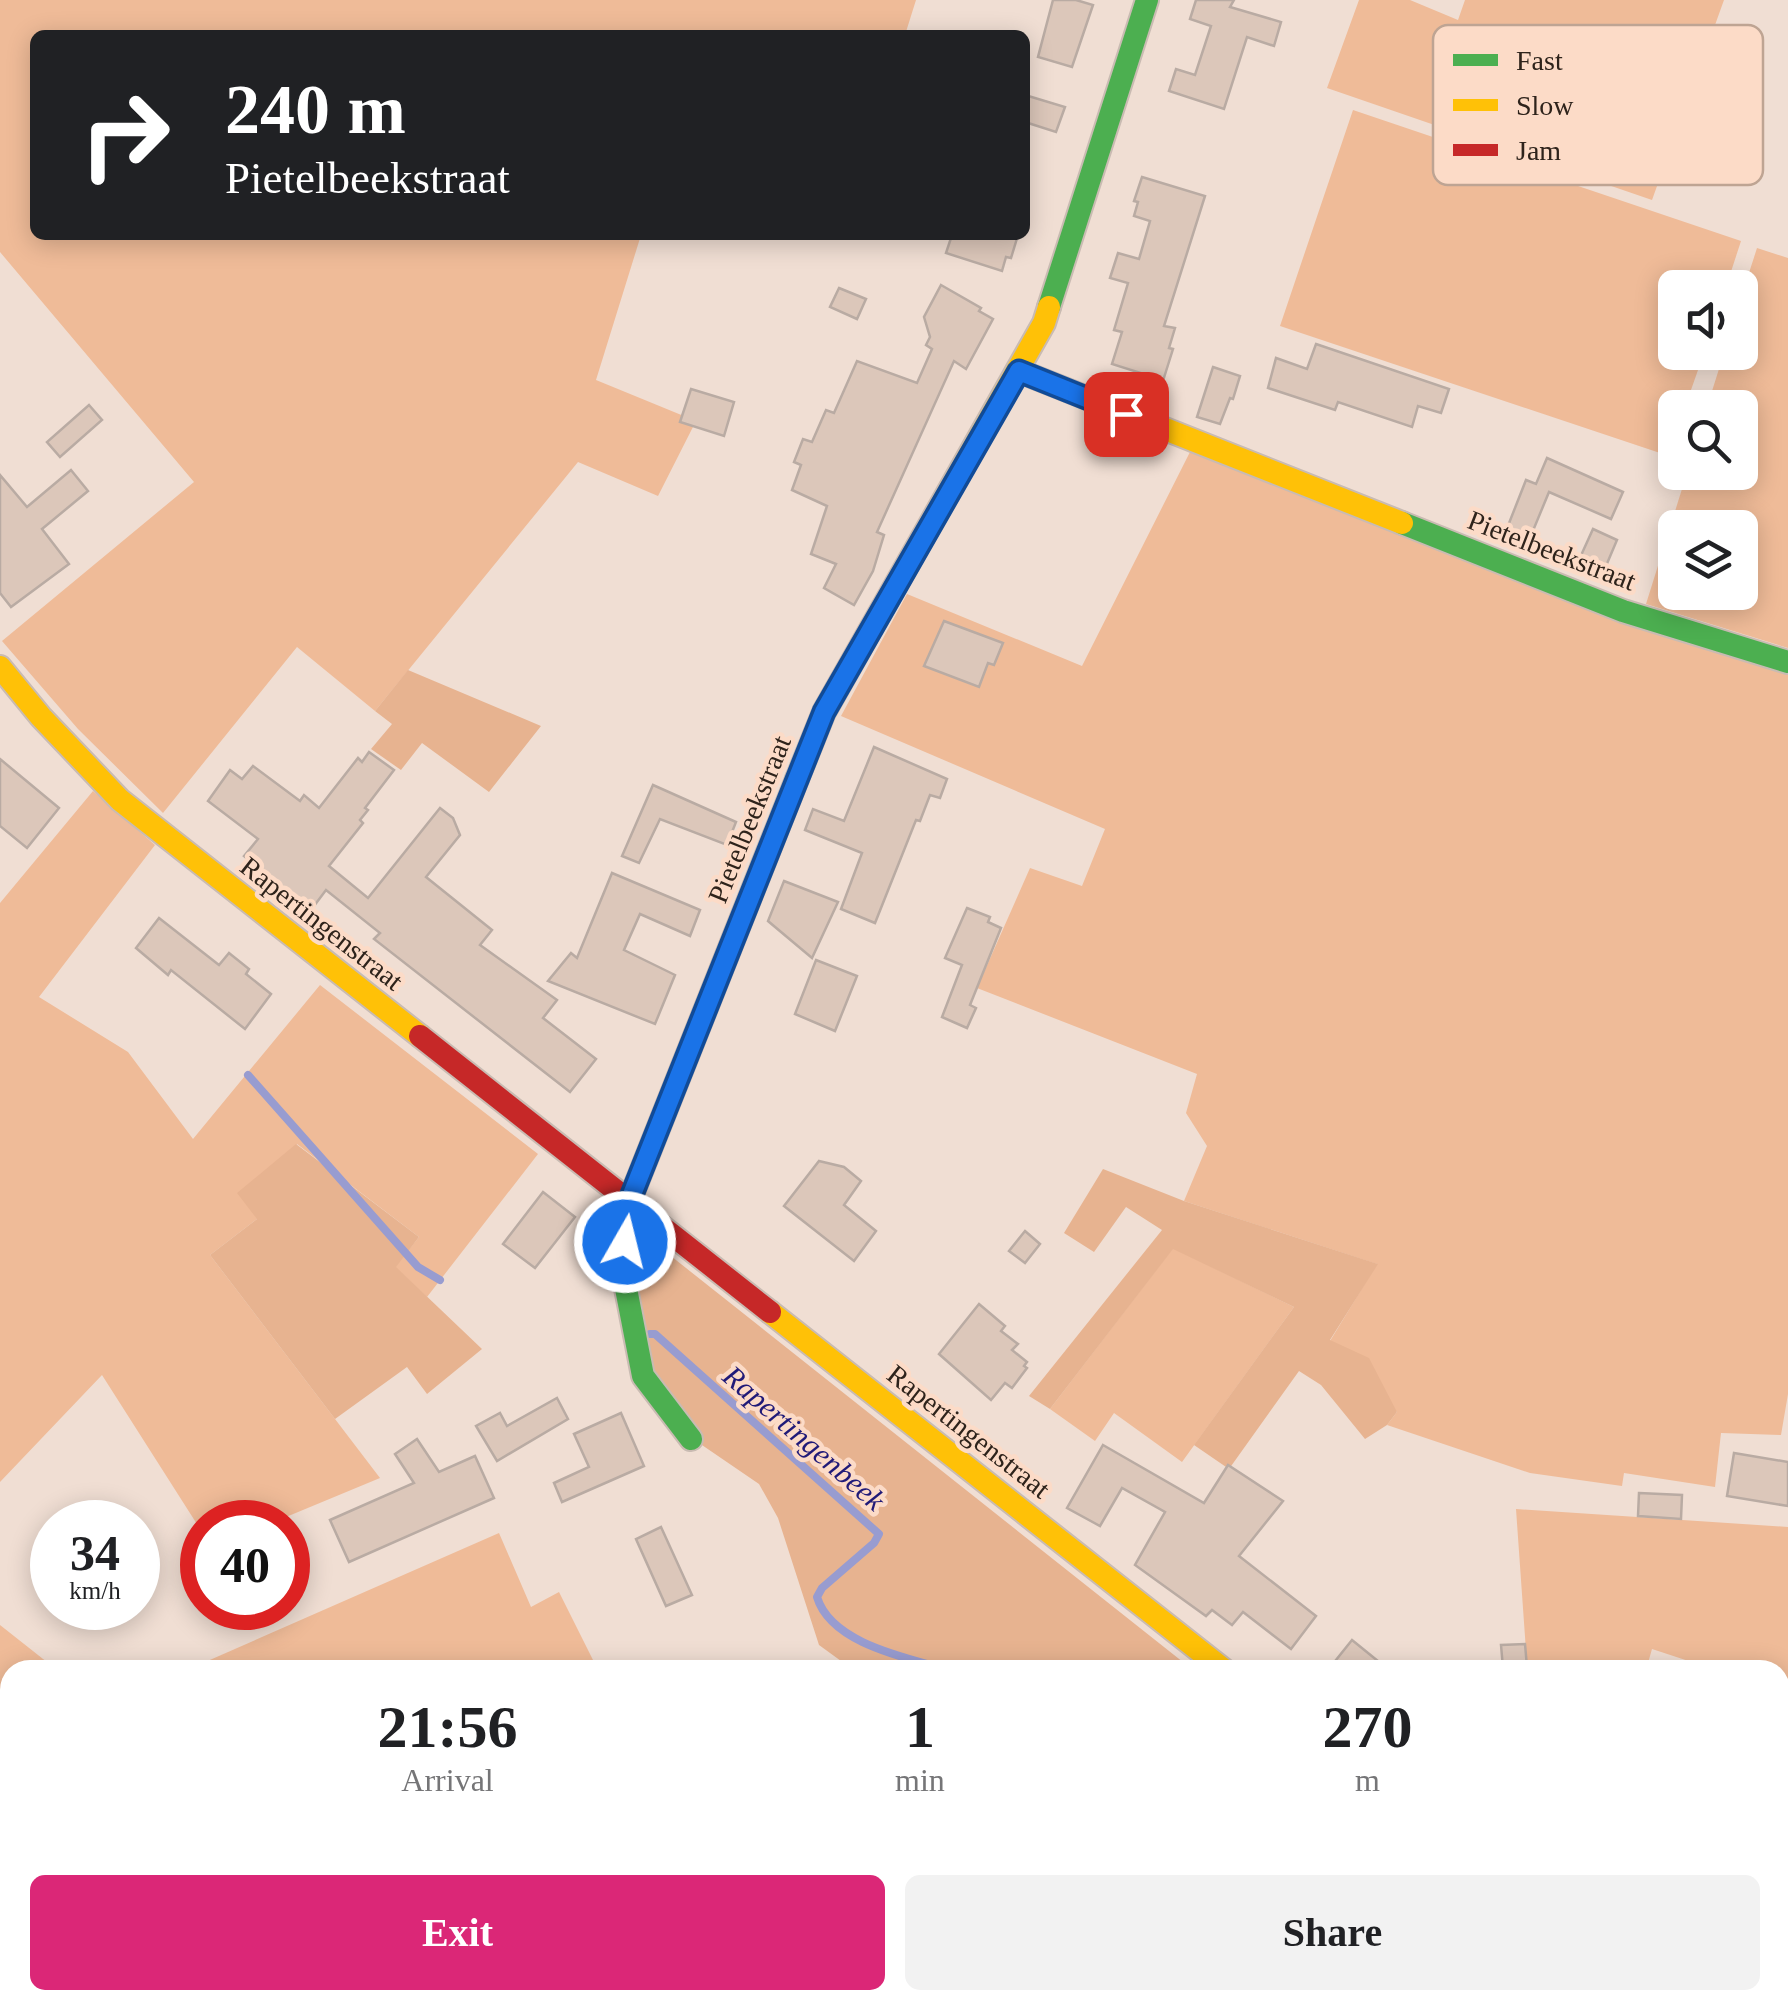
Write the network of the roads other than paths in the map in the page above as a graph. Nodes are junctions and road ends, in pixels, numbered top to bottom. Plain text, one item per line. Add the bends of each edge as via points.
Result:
1 (1147, 0) edge
2 (1019, 371) junction
3 (1788, 662) edge
4 (0, 667) edge
5 (629, 1202) junction
6 (691, 1439) dead end
7 (1211, 1660) edge

1 - 2 street, Pietelbeekstraat via 1044,323
2 - 3 street, Pietelbeekstraat via 1624,611
2 - 5 street, Pietelbeekstraat via 824,712
4 - 5 street, Rapertingenstraat via 120,800
5 - 6 street via 622,1268 643,1376
5 - 7 street, Rapertingenstraat

